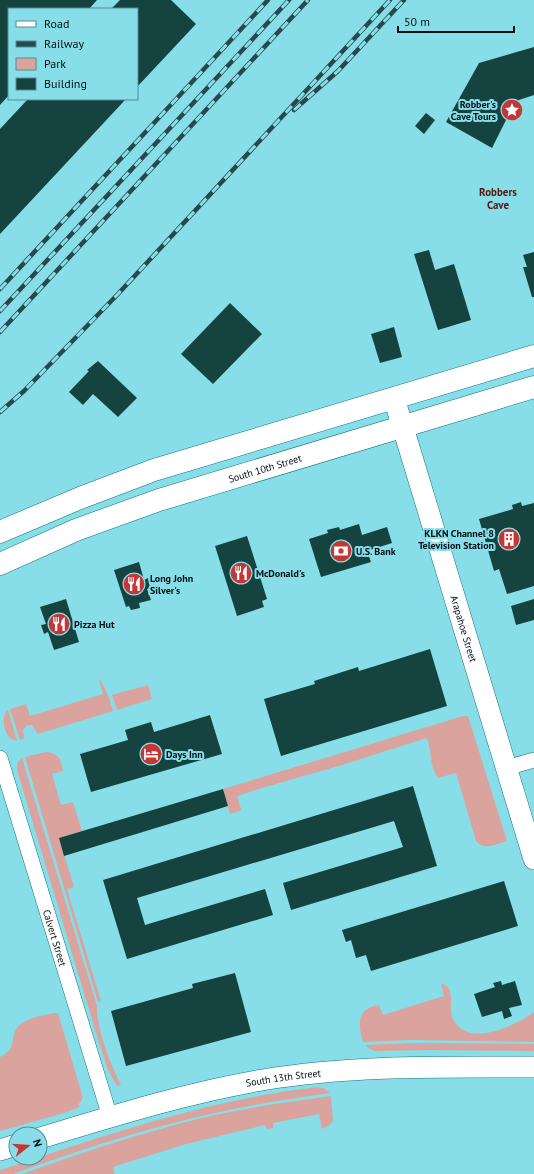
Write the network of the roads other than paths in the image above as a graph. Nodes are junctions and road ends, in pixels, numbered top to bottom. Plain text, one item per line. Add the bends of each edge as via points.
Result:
1 (534, 356) edge
2 (534, 387) edge
3 (394, 398) junction
4 (403, 426) junction
5 (0, 532) edge
6 (0, 564) edge
7 (0, 758) edge
8 (534, 760) edge
9 (506, 768) junction
10 (534, 859) edge
11 (534, 1066) edge
12 (110, 1117) junction
13 (48, 1136) edge

1 - 3 main road
2 - 4 main road, South 10th Street
3 - 4 main road, Arapahoe Street
3 - 5 main road via 154,470
4 - 6 main road, South 10th Street via 159,500 76,530
4 - 9 main road, Arapahoe Street
7 - 12 street, Calvert Street
8 - 9 street
9 - 10 main road, Arapahoe Street
11 - 12 main road, South 13th Street via 404,1067 299,1075 226,1087
12 - 13 main road, South 13th Street

